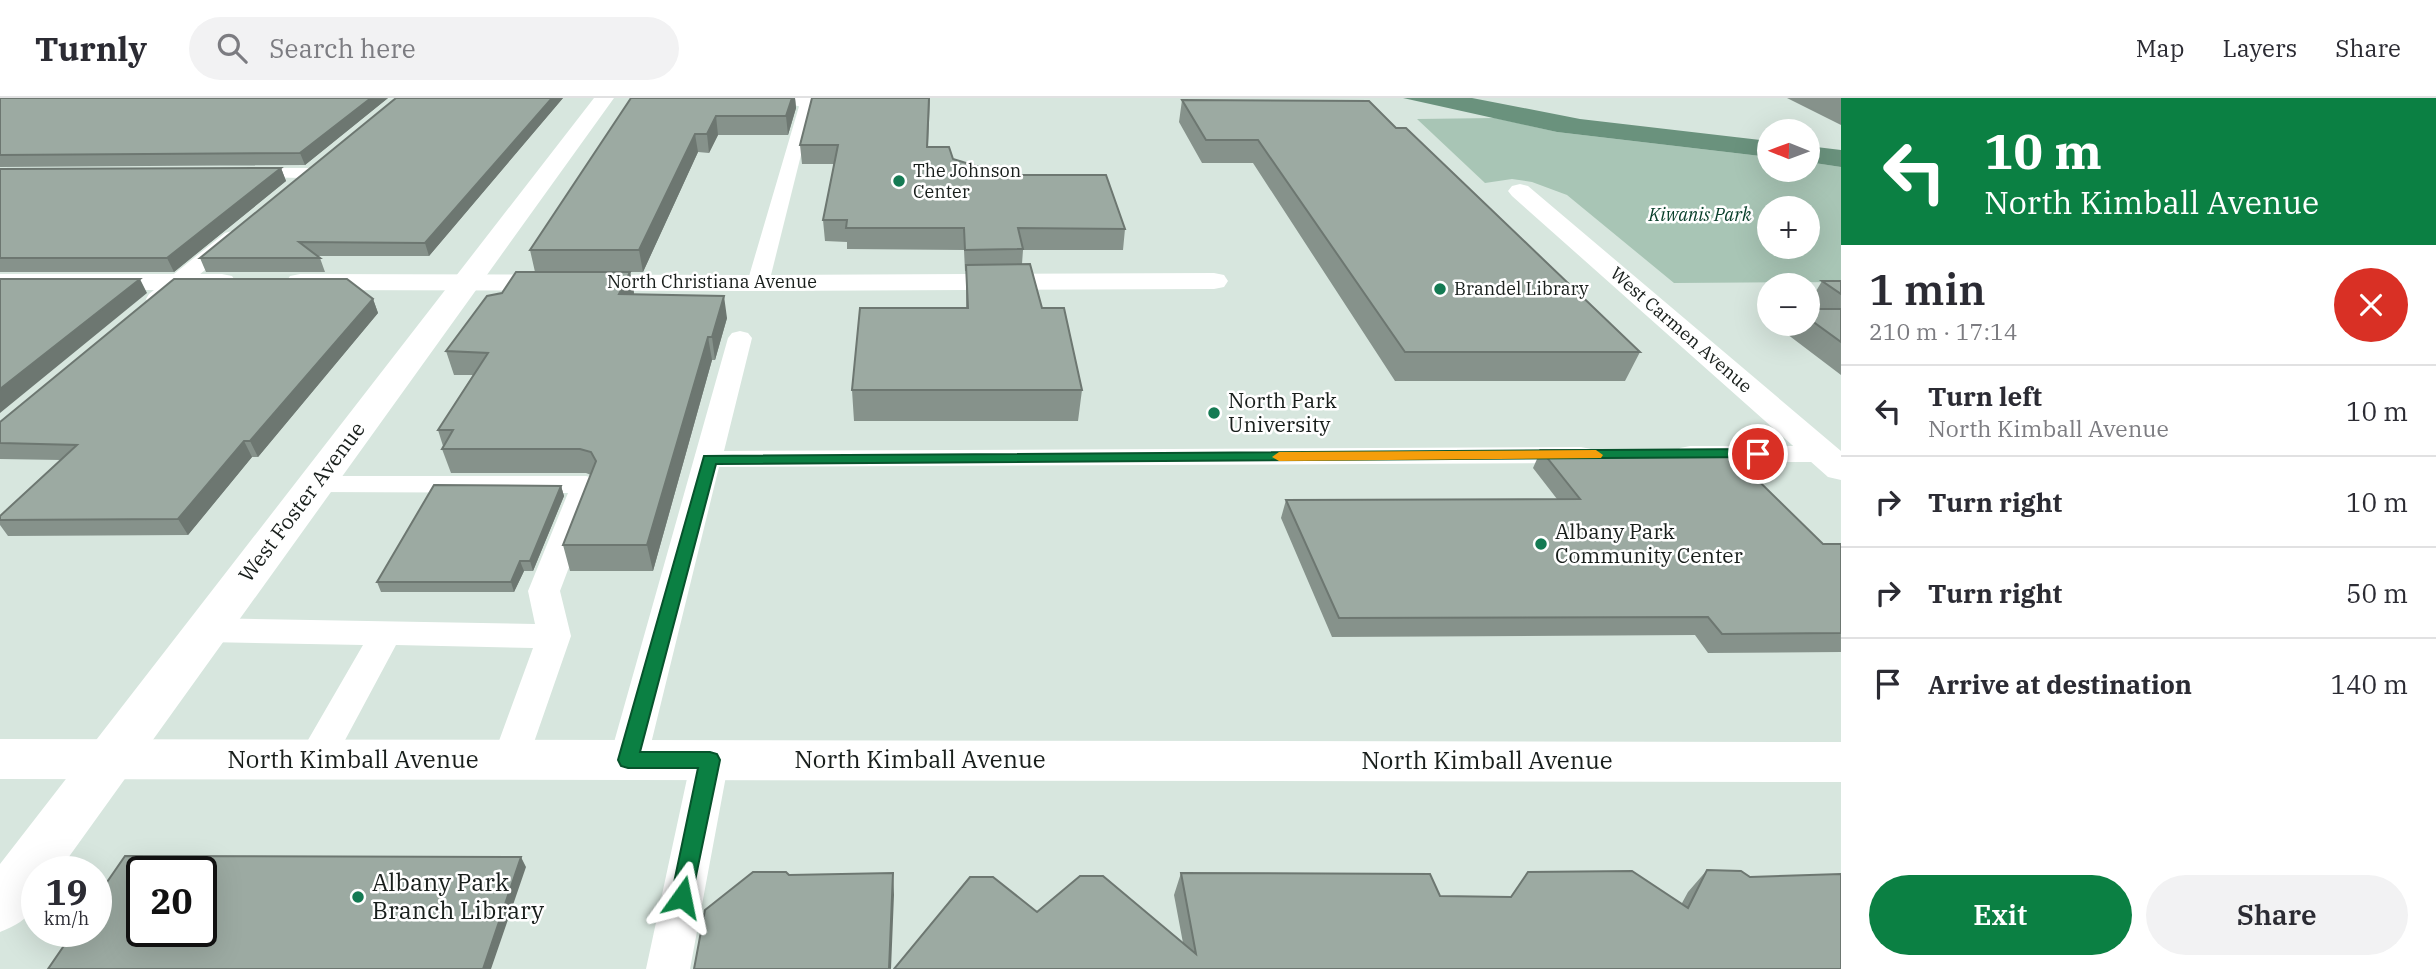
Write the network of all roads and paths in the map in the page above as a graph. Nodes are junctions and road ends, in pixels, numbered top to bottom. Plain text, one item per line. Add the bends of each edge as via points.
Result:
1 (604, 98) edge
2 (800, 100) edge
3 (330, 157) edge
4 (229, 173) edge
5 (309, 173) junction
6 (289, 190) edge
7 (1520, 191) dead end
8 (248, 224) edge
9 (1214, 281) dead end
10 (0, 282) edge
11 (177, 282) junction
12 (468, 282) junction
13 (758, 283) junction
14 (139, 315) edge
15 (740, 338) dead end
16 (1668, 454) edge
17 (1613, 455) edge
18 (709, 459) junction
19 (1832, 461) edge
20 (315, 484) junction
21 (206, 630) junction
22 (386, 633) junction
23 (554, 636) junction
24 (0, 759) edge
25 (111, 759) junction
26 (316, 759) junction
27 (511, 760) junction
28 (628, 760) junction
29 (710, 760) junction
30 (1841, 762) edge
31 (0, 907) edge
32 (668, 969) edge

1 - 12 street, West Foster Avenue
2 - 13 lane
3 - 5 lane
4 - 5 lane
5 - 6 lane
7 - 19 street, West Carmen Avenue
8 - 11 lane
9 - 13 street, North Christiana Avenue
10 - 11 street, North Christiana Avenue
11 - 12 street, North Christiana Avenue
11 - 14 lane
12 - 13 street, North Christiana Avenue
12 - 20 street, West Foster Avenue
15 - 18 lane
16 - 19 lane
17 - 18 lane
18 - 28 lane
20 - 21 street, West Foster Avenue
20 - 23 lane via 586,485 544,591
21 - 22 lane
21 - 25 street, West Foster Avenue
22 - 23 lane
22 - 26 lane
23 - 27 lane
24 - 25 street, North Kimball Avenue
25 - 26 street, North Kimball Avenue
25 - 31 street, West Foster Avenue
26 - 27 street, North Kimball Avenue
27 - 28 street, North Kimball Avenue
28 - 29 street, North Kimball Avenue
29 - 30 street, North Kimball Avenue
29 - 32 lane

